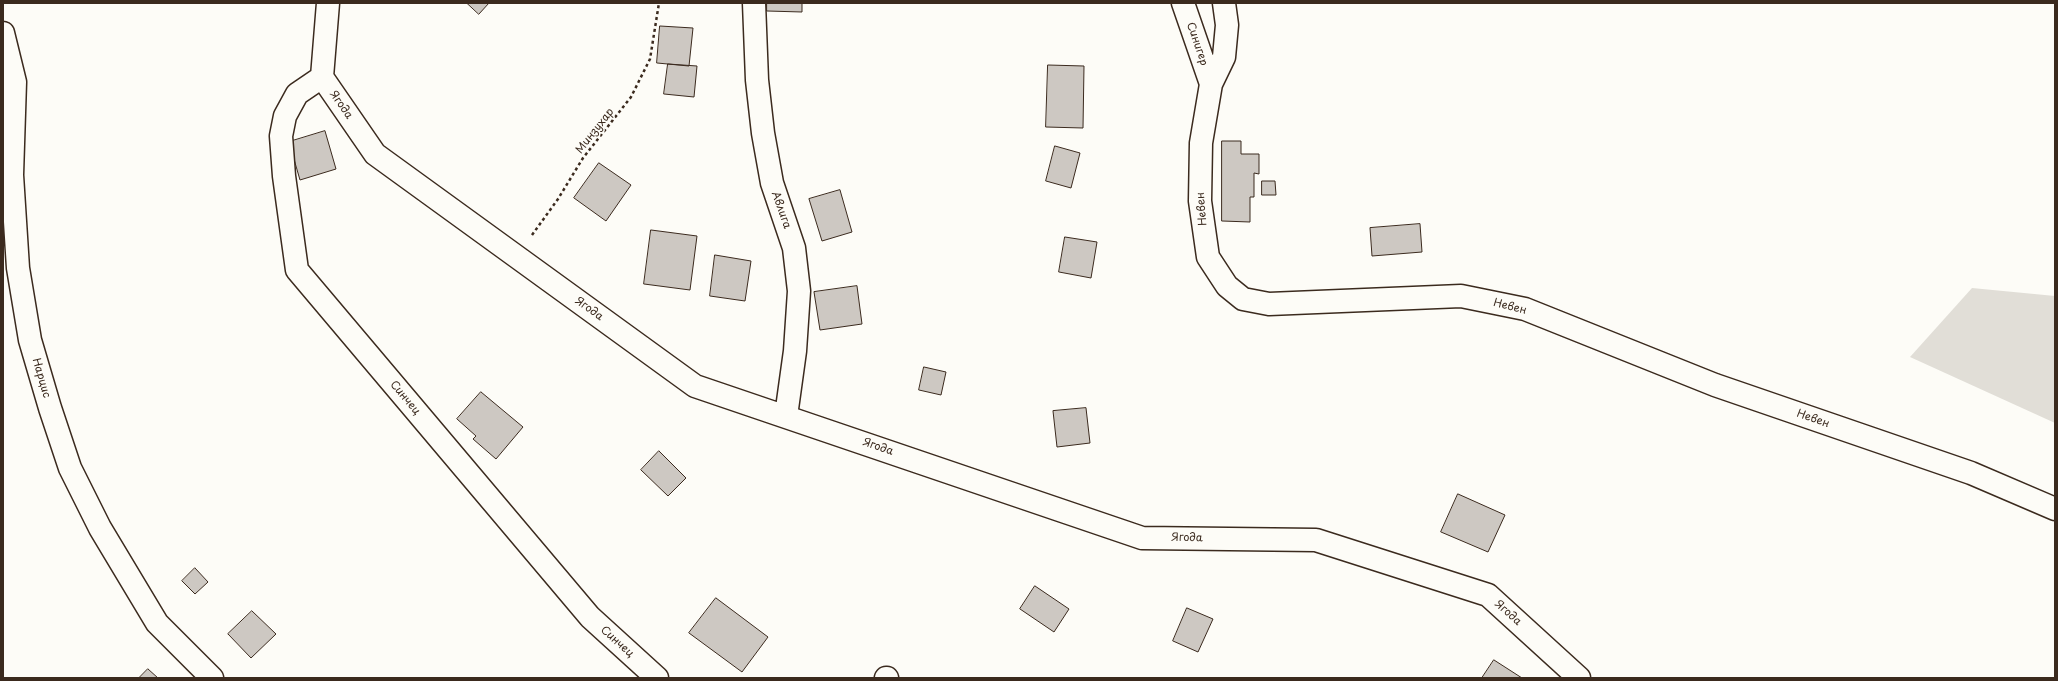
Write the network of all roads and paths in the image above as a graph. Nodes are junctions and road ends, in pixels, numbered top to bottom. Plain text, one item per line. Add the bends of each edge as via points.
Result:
1 (328, 3) edge
2 (659, 3) edge
3 (754, 3) edge
4 (1183, 3) edge
5 (1224, 3) edge
6 (3, 33) edge
7 (322, 77) junction
8 (1211, 84) junction
9 (516, 256) junction
10 (786, 416) junction
11 (2055, 510) edge
12 (212, 678) edge
13 (657, 678) edge
14 (1579, 678) edge

1 - 7 street
2 - 9 path, Минзухар via 650,59 632,97 583,158 558,199
3 - 10 street, Авлига via 757,80 763,133 772,183 794,248 799,291 795,351
4 - 8 street, Синигер
5 - 8 street, Невен via 1227,25 1224,57
6 - 12 street, Нарцис via 15,82 12,175 18,268 30,340 55,423 70,468 100,528 156,623
7 - 9 street, Ягода via 375,154
7 - 13 street, Синчец via 298,94 285,116 281,136 297,270 590,617
8 - 11 street, Невен via 1201,143 1200,201 1208,257 1227,286 1243,298 1269,304 1461,296 1525,309 1715,385 1972,473
9 - 10 street, Ягода via 695,386
10 - 14 street, Ягода via 1142,538 1316,540 1488,595

